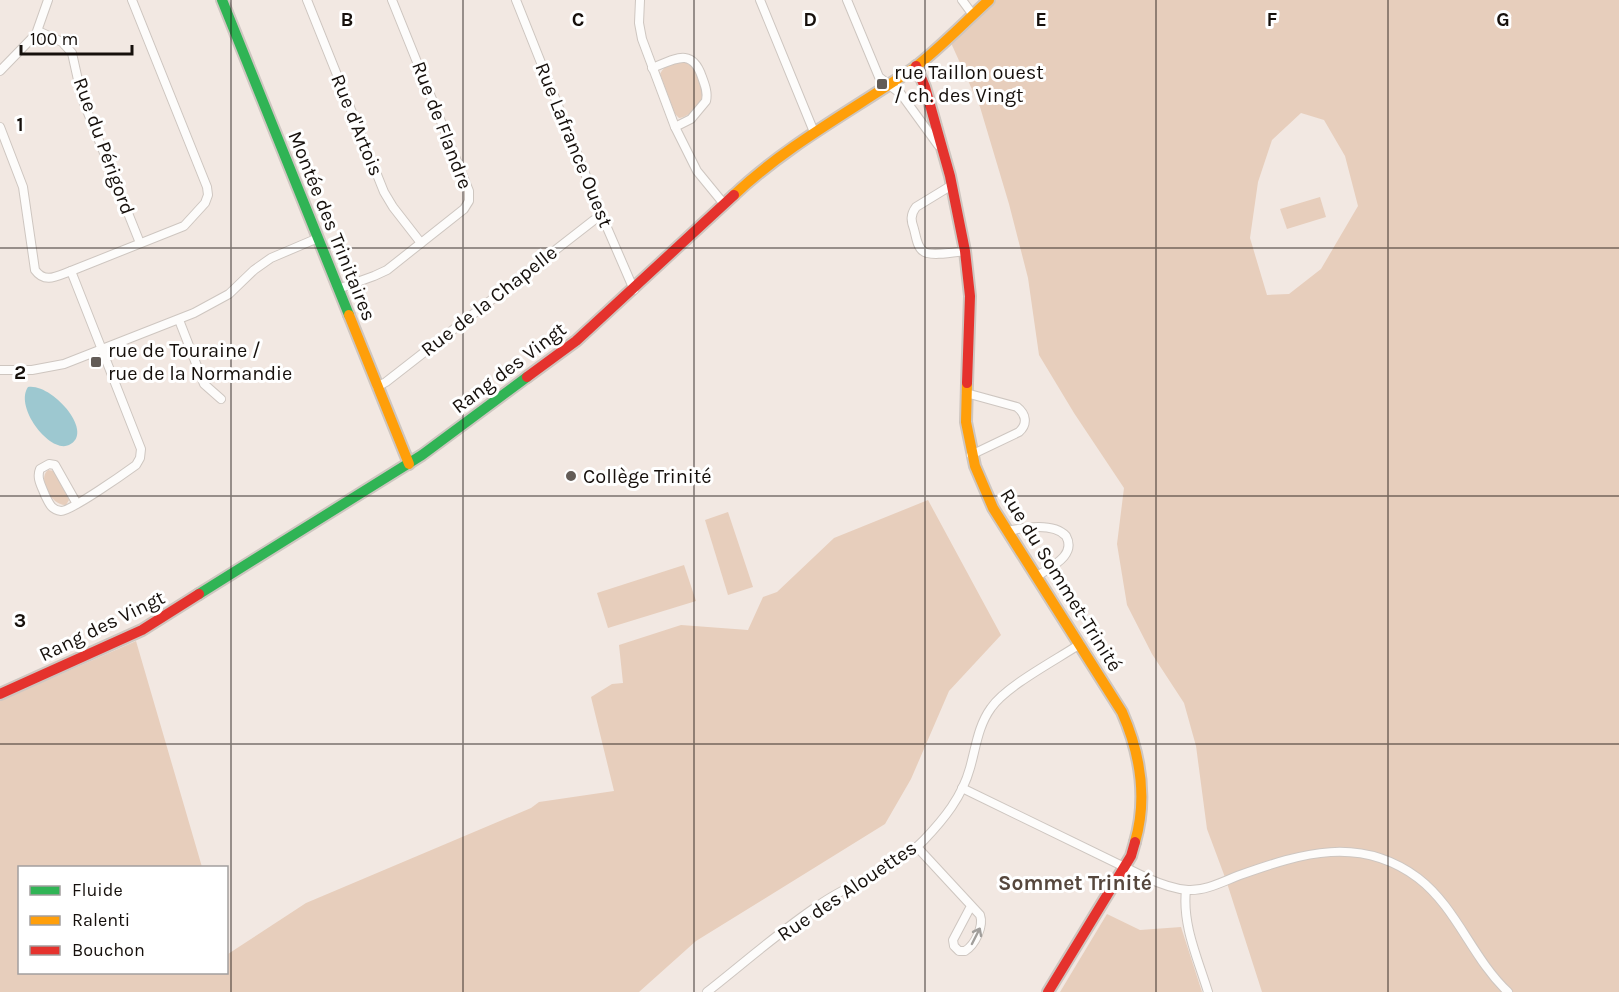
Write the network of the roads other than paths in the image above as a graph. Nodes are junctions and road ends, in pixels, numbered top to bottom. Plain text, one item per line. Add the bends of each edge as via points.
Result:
1 (48, 0) edge
2 (132, 0) edge
3 (222, 0) edge
4 (307, 0) edge
5 (392, 0) edge
6 (516, 0) edge
7 (640, 0) edge
8 (760, 0) edge
9 (847, 0) edge
10 (962, 0) edge
11 (989, 0) edge
12 (973, 15) junction
13 (38, 31) junction
14 (916, 66) junction
15 (652, 68) junction
16 (0, 71) edge
17 (888, 85) junction
18 (0, 127) edge
19 (675, 128) junction
20 (814, 132) junction
21 (946, 159) junction
22 (952, 184) junction
23 (724, 204) junction
24 (602, 216) junction
25 (318, 238) junction
26 (140, 243) junction
27 (421, 243) junction
28 (965, 251) junction
29 (71, 271) junction
30 (338, 289) junction
31 (634, 290) junction
32 (179, 320) junction
33 (102, 350) junction
34 (0, 370) edge
35 (377, 387) junction
36 (966, 393) junction
37 (221, 399) dead end
38 (971, 454) junction
39 (409, 464) junction
40 (77, 504) junction
41 (1007, 531) junction
42 (1036, 576) junction
43 (1080, 644) junction
44 (0, 694) edge
45 (962, 788) junction
46 (917, 848) junction
47 (1125, 866) junction
48 (1186, 890) junction
49 (971, 906) junction
50 (707, 992) edge
51 (1048, 992) edge
52 (1208, 992) edge
53 (1508, 992) edge

1 - 13 street
2 - 26 street via 208,192 205,203 187,224
3 - 25 street, Montée des Trinitaires
4 - 27 street, Rue d'Artois via 384,192
5 - 27 street, Rue de Flandre via 470,196 466,208
6 - 24 street, Rue Lafrance Ouest
7 - 15 street via 641,33
8 - 20 street
9 - 17 street, Rue du Sommet-Trinité via 879,77
10 - 12 street
11 - 12 street, Rang des Vingt
12 - 14 street, Rang des Vingt
13 - 16 street
13 - 26 street, Rue du Périgord via 59,40 72,53 82,98
14 - 17 street, Rang des Vingt
14 - 21 street, Rue du Sommet-Trinité
15 - 19 street
15 - 19 street via 683,57 693,60 699,69 706,101 691,119
17 - 20 street, Rang des Vingt
17 - 21 street, Rue du Sommet-Trinité via 901,94
18 - 29 street via 24,187 35,270 49,278
19 - 23 street via 693,165
20 - 23 street, Rang des Vingt via 769,163
21 - 22 street, Rue du Sommet-Trinité
22 - 28 street, Rue du Sommet-Trinité
22 - 28 street via 916,207 911,220 925,253
23 - 31 street, Rang des Vingt
24 - 31 street, Rue Lafrance Ouest
24 - 35 street, Rue de la Chapelle
25 - 30 street, Montée des Trinitaires
25 - 32 street via 271,258 223,298
26 - 29 street
27 - 30 street, Rue de Flandre via 378,274
28 - 36 street, Rue du Sommet-Trinité via 970,296
29 - 33 street
30 - 35 street, Montée des Trinitaires
31 - 39 street, Rang des Vingt via 555,358
32 - 33 street
32 - 37 street via 204,384
33 - 34 street via 49,368
33 - 40 street via 142,454 134,466
35 - 39 street, Montée des Trinitaires
36 - 38 street, Rue du Sommet-Trinité
36 - 38 street via 1017,407 1025,419 1019,432
38 - 41 street, Rue du Sommet-Trinité via 985,494
39 - 44 street, Rang des Vingt via 142,630
40 - 40 street via 56,466 49,464 40,469 38,476 53,508 65,510
41 - 42 street, Rue du Sommet-Trinité
41 - 42 street via 1056,529 1066,536 1066,555
42 - 43 street, Rue du Sommet-Trinité
43 - 45 street, Rue des Alouettes via 992,706 981,727
43 - 47 street, Rue du Sommet-Trinité via 1122,712 1140,761 1141,819
45 - 46 street, Rue des Alouettes via 949,812
45 - 47 street
46 - 49 street
46 - 50 street, Rue des Alouettes via 819,905
47 - 48 street via 1161,884
47 - 51 street, Rue du Sommet-Trinité
48 - 52 street via 1186,923
48 - 53 street via 1209,887 1306,855 1337,851 1368,855 1405,870 1433,891 1480,961
49 -> 49 street via 954,938 959,951 970,948 982,924 982,917

